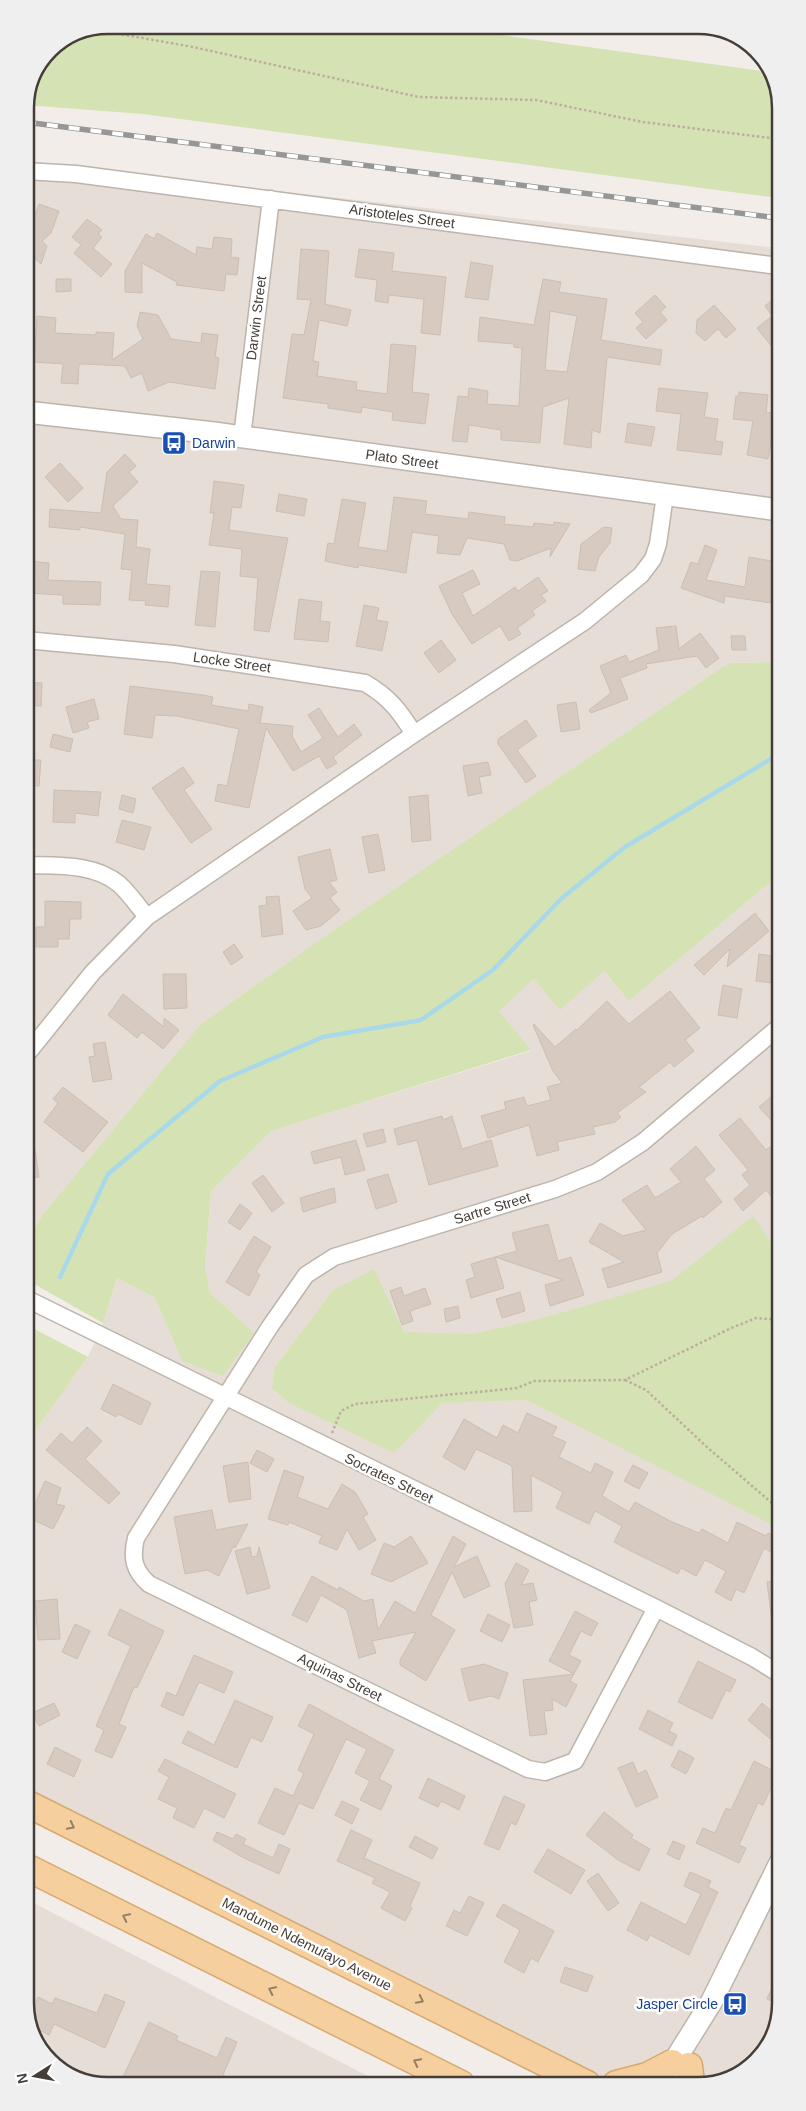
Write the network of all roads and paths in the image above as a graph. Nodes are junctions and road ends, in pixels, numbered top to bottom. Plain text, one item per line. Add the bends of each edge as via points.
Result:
1 (120, 34) edge
2 (772, 137) edge
3 (34, 172) edge
4 (271, 198) junction
5 (772, 265) edge
6 (34, 413) edge
7 (242, 438) junction
8 (665, 495) junction
9 (772, 509) edge
10 (34, 641) edge
11 (414, 734) junction
12 (34, 865) edge
13 (147, 916) junction
14 (772, 1033) edge
15 (34, 1044) edge
16 (34, 1302) edge
17 (772, 1319) edge
18 (624, 1380) junction
19 (225, 1398) junction
20 (326, 1447) junction
21 (772, 1503) edge
22 (656, 1608) junction
23 (752, 1656) junction
24 (772, 1664) edge
25 (772, 1670) edge
26 (34, 1807) edge
27 (34, 1871) edge
28 (772, 1879) edge
29 (678, 2076) edge
30 (446, 2077) edge
31 (573, 2077) edge
32 (643, 2077) edge

1 - 2 path via 419,97 536,100 643,122
3 - 4 street, Aristoteles Street
4 - 5 street, Aristoteles Street
4 - 7 street, Darwin Street
6 - 7 street, Plato Street
7 - 8 street, Plato Street
8 - 9 street, Plato Street
8 - 11 street via 658,544 653,559 641,575 585,620
10 - 11 street, Locke Street via 174,654 364,683 384,694
11 - 13 street
12 - 13 street via 74,867 102,873 119,884
13 - 15 street via 93,972
14 - 19 street, Sartre Street via 643,1142 597,1172 555,1189 334,1257 319,1265 306,1275 274,1320
16 - 19 street, Socrates Street
17 - 18 path via 756,1318 729,1329
18 - 20 path via 534,1380 518,1388 355,1404 341,1411
18 - 21 path via 646,1390
19 - 20 street, Socrates Street
19 - 22 street, Aquinas Street via 136,1538 133,1561 138,1575 150,1584 521,1766 546,1772 575,1761
20 - 22 street, Socrates Street
22 - 23 street, Socrates Street
23 - 24 street, Socrates Street
23 - 25 street, Socrates Street
26 -> 31 main road, Mandume Ndemufayo Avenue
30 -> 27 main road
28 - 29 street
29 - 32 main road

